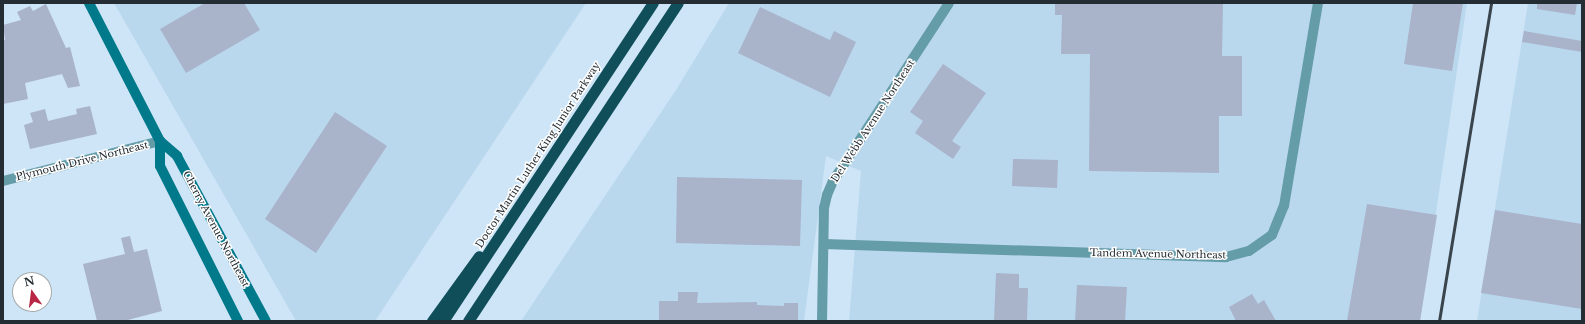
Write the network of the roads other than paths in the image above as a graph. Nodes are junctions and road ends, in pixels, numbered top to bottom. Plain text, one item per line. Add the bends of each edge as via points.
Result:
1 (89, 3) edge
2 (653, 3) edge
3 (678, 3) edge
4 (949, 3) edge
5 (1318, 3) edge
6 (160, 141) junction
7 (3, 181) edge
8 (521, 204) junction
9 (824, 244) junction
10 (238, 321) edge
11 (266, 321) edge
12 (432, 321) edge
13 (443, 321) edge
14 (468, 321) edge
15 (822, 321) edge

1 - 6 main road, Cherry Avenue Northeast
2 - 8 highway, Doctor Martin Luther King Junior Parkway
3 - 14 highway
4 - 9 street, Del Webb Avenue Northeast via 833,181 824,208
5 - 9 street, Tandem Avenue Northeast via 1284,206 1272,235 1249,252 1226,257
6 - 7 street, Plymouth Drive Northeast
6 - 10 main road, Cherry Avenue Northeast via 160,166
6 - 11 main road, Cherry Avenue Northeast via 177,156
8 - 12 highway via 464,274
8 - 13 highway, Doctor Martin Luther King Junior Parkway
9 - 15 street, Del Webb Avenue Northeast

